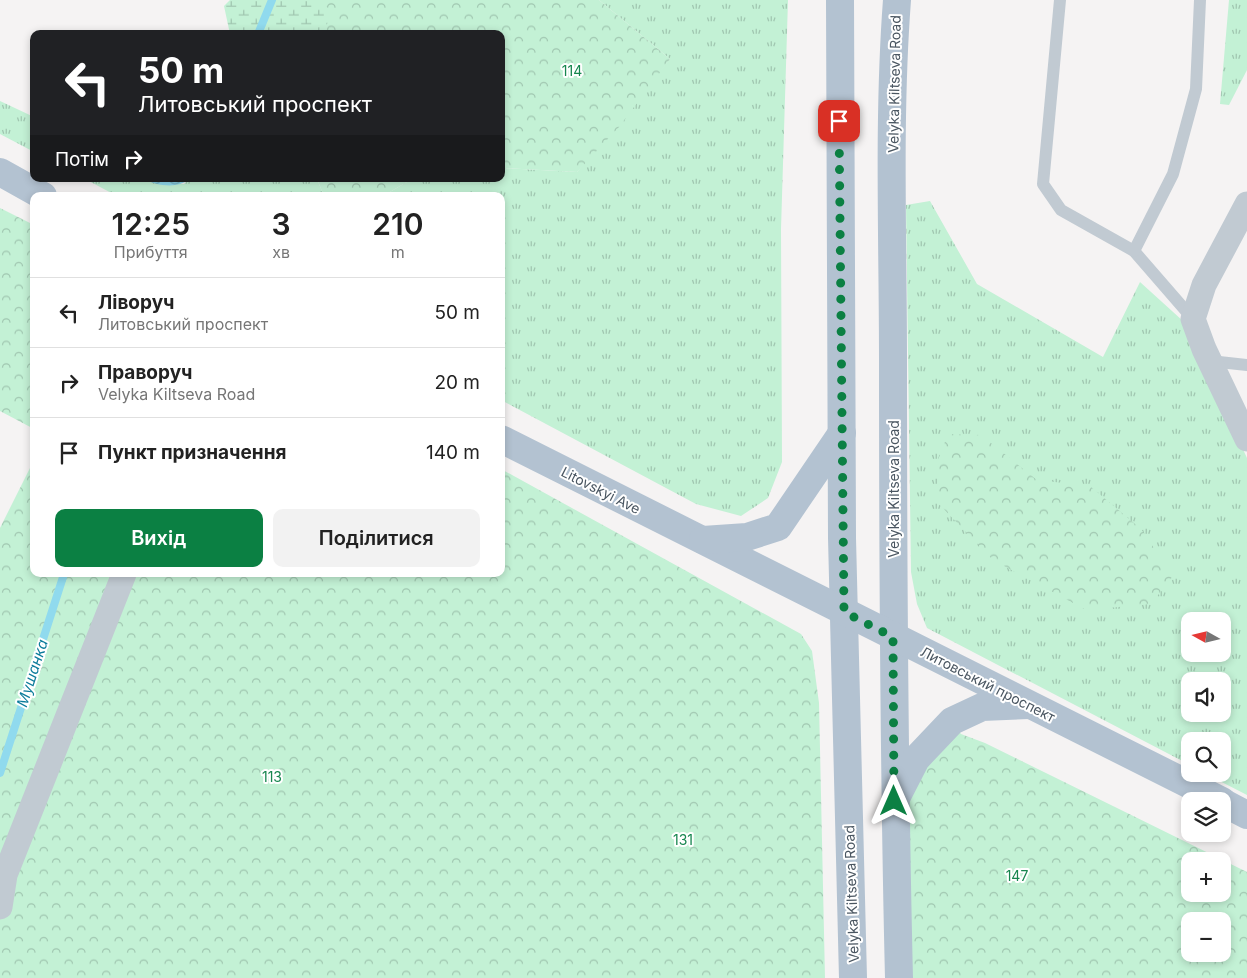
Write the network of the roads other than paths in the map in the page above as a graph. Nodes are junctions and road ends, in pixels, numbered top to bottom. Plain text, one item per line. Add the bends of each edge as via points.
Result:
1 (840, 0) edge
2 (896, 0) edge
3 (1060, 0) edge
4 (1200, 0) edge
5 (0, 172) edge
6 (36, 192) edge
7 (1247, 204) edge
8 (1134, 251) junction
9 (1193, 318) junction
10 (1210, 361) junction
11 (1247, 364) edge
12 (842, 433) junction
13 (1247, 439) edge
14 (505, 441) edge
15 (701, 540) junction
16 (123, 577) edge
17 (844, 612) junction
18 (893, 637) junction
19 (1029, 705) junction
20 (1204, 792) edge
21 (894, 801) junction
22 (1231, 806) edge
23 (1247, 814) edge
24 (0, 907) edge
25 (853, 978) edge
26 (899, 978) edge

1 - 12 main road, Velyka Kiltseva Road
2 - 18 main road, Velyka Kiltseva Road via 893,88
3 - 8 lane via 1043,184 1060,210
4 - 8 lane via 1196,89 1172,174
5 - 6 main road
7 - 9 street via 1204,285
8 - 9 lane
9 - 10 street
10 - 11 lane
10 - 13 street
12 - 15 main road via 778,527 748,537
12 - 17 main road, Velyka Kiltseva Road
14 - 15 main road, Litovskyi Ave
15 - 17 main road, Литовський проспект
16 - 24 street via 5,876
17 - 18 main road, Литовський проспект
17 - 25 main road, Velyka Kiltseva Road
18 - 19 main road, Литовський проспект
18 - 21 main road, Velyka Kiltseva Road
19 - 20 main road, Литовський проспект
19 - 21 main road via 982,707 952,720 916,759
21 - 26 main road, Velyka Kiltseva Road
22 - 23 main road, Литовський проспект

